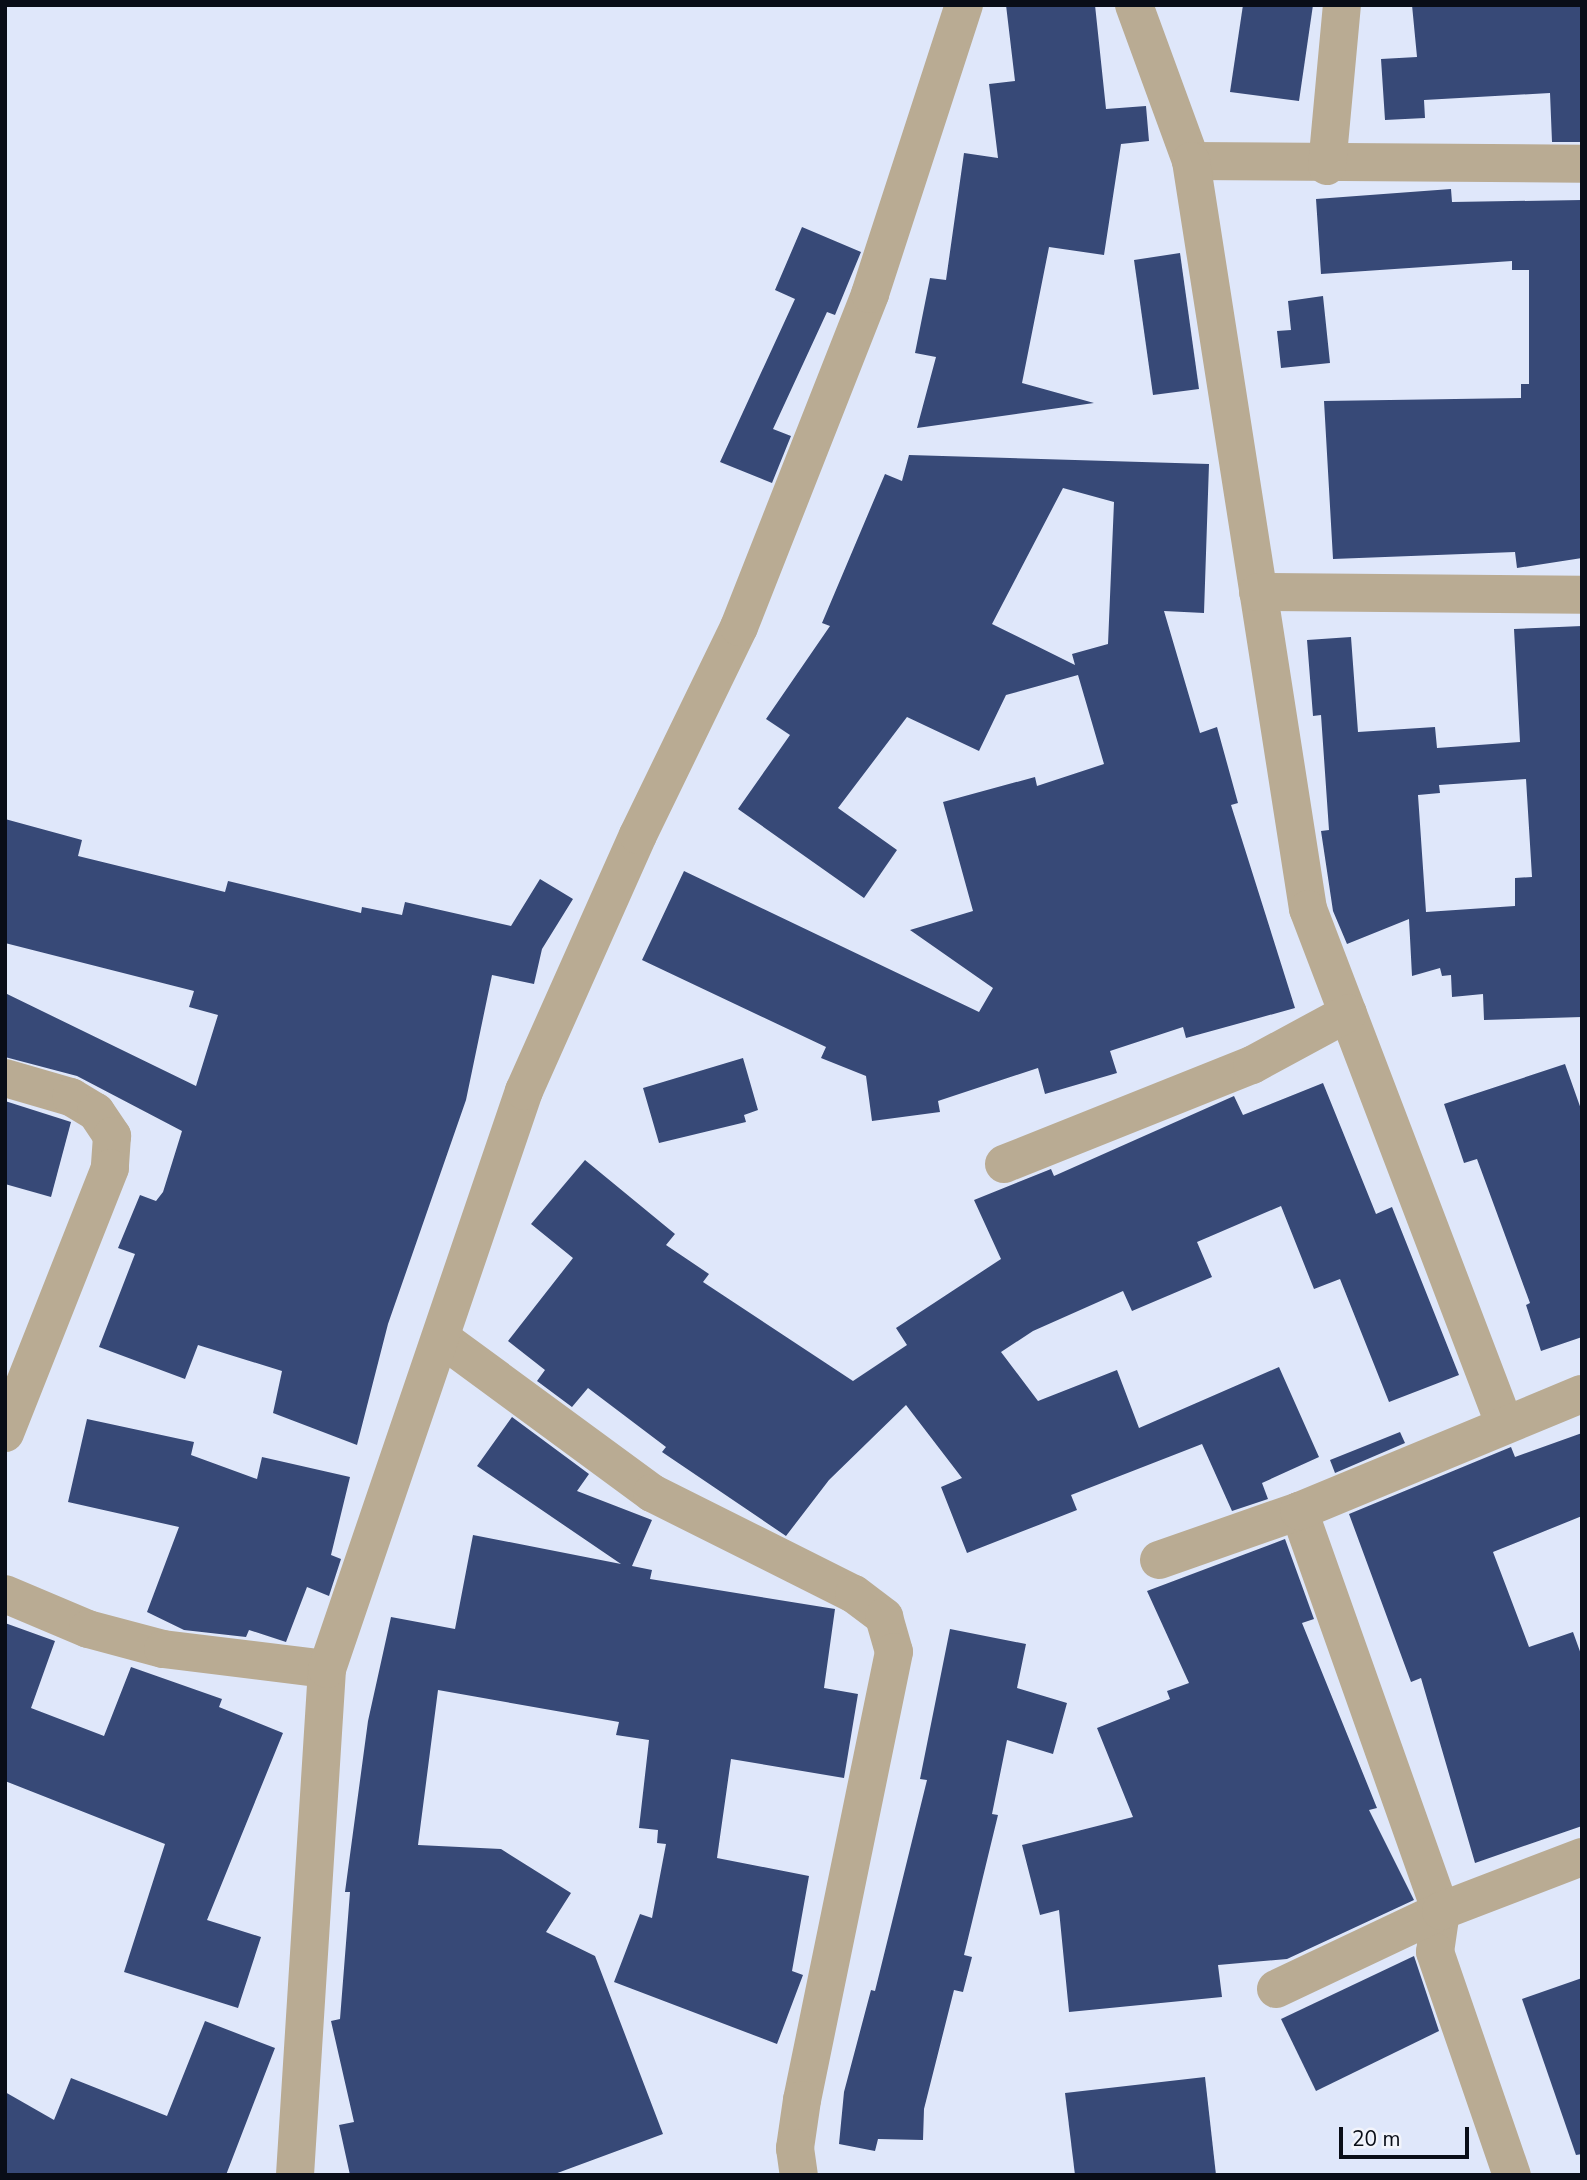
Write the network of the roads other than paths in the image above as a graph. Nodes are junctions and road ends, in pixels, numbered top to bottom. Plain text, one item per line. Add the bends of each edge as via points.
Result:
1 (964, 5) edge
2 (1134, 5) edge
3 (1342, 5) edge
4 (1191, 161) junction
5 (1582, 164) edge
6 (1327, 166) junction
7 (1258, 592) junction
8 (1582, 594) edge
9 (1348, 1013) junction
10 (5, 1078) edge
11 (1004, 1164) dead end
12 (441, 1338) junction
13 (1582, 1394) edge
14 (1504, 1423) junction
15 (5, 1433) edge
16 (1299, 1511) junction
17 (1159, 1560) dead end
18 (5, 1594) edge
19 (327, 1669) junction
20 (1582, 1857) edge
21 (1441, 1911) junction
22 (1276, 1989) dead end
23 (295, 2175) edge
24 (799, 2175) edge
25 (1512, 2175) edge

1 - 12 street via 870,294 739,627 638,835 524,1091
2 - 4 street
3 - 6 street
4 - 6 street
4 - 7 street
5 - 6 street
7 - 8 street
7 - 9 street via 1308,909
9 - 11 street via 1252,1065
9 - 14 street
10 - 15 street via 71,1097 96,1112 112,1136 110,1168
12 - 19 street
12 - 24 street via 652,1493 854,1594 884,1617 894,1652 802,2100 795,2148
13 - 14 street
14 - 16 street
16 - 17 street
16 - 21 street
18 - 19 street via 88,1629 163,1649
19 - 23 street
20 - 21 street
21 - 22 street
21 - 25 street via 1435,1952

